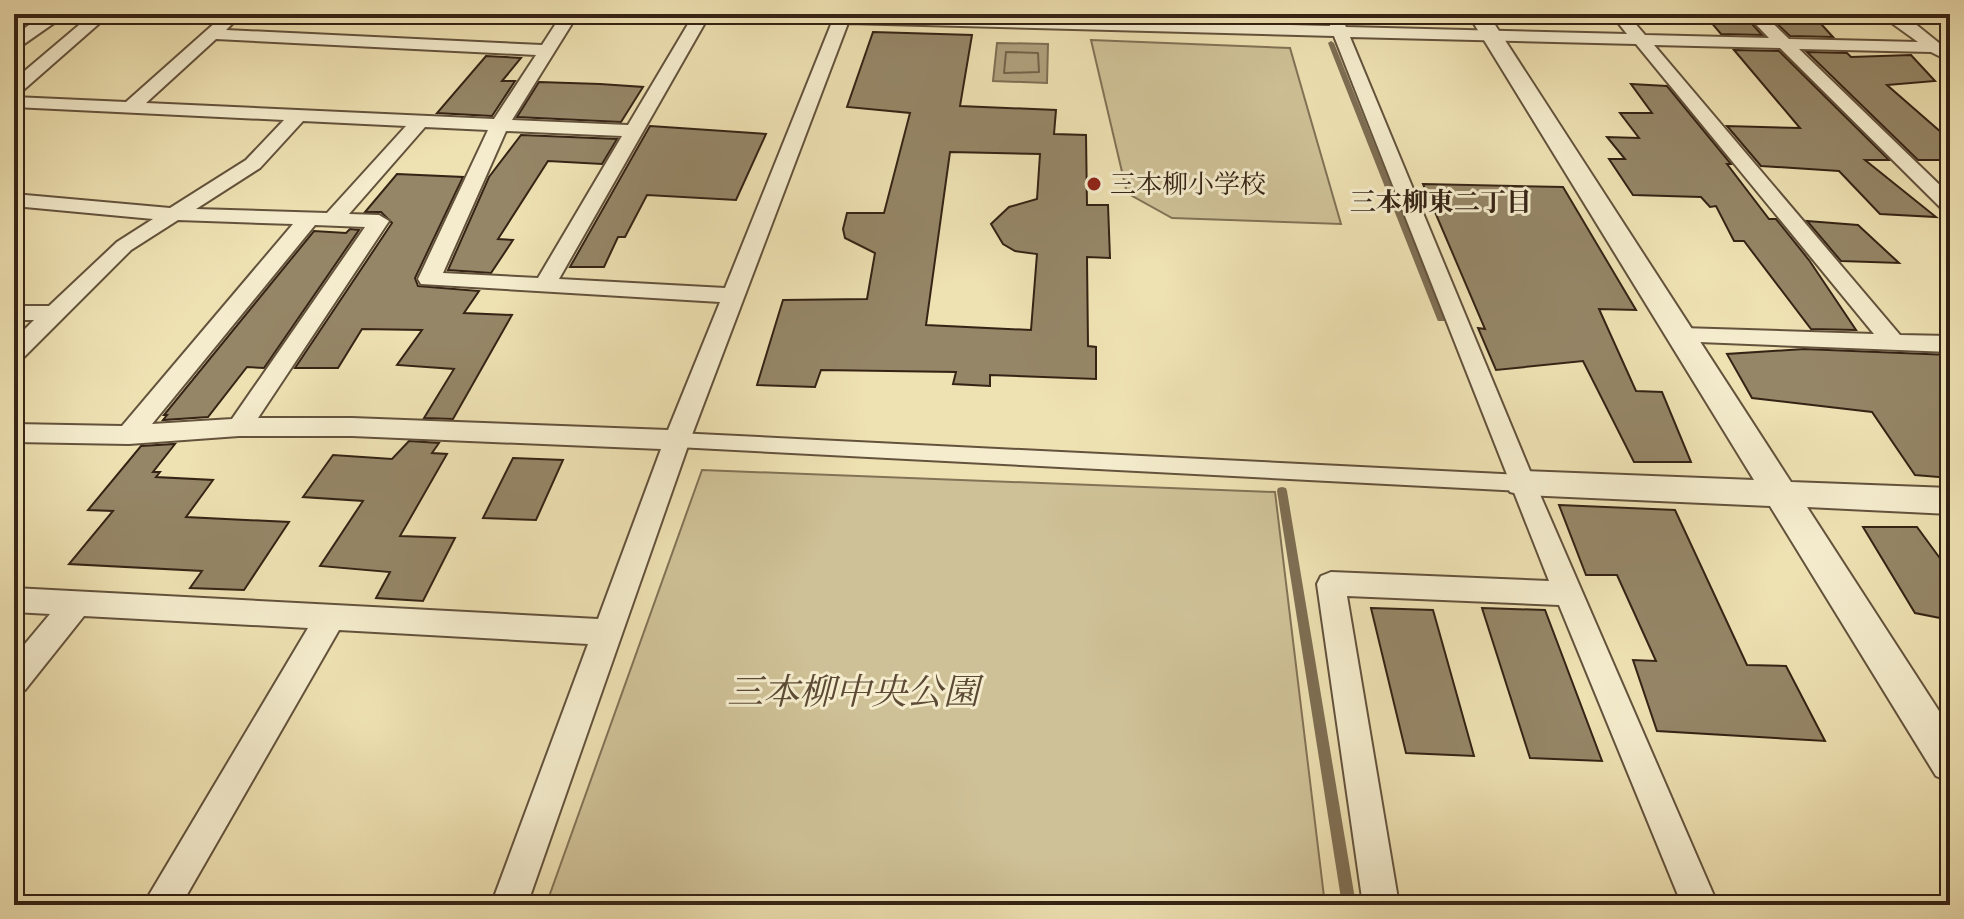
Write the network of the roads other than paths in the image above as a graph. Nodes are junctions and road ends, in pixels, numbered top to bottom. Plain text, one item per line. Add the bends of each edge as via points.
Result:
1 (57, 14) edge
2 (102, 14) edge
3 (234, 14) edge
4 (570, 14) edge
5 (702, 14) edge
6 (744, 14) edge
7 (1619, 14) edge
8 (1754, 14) edge
9 (1887, 14) edge
10 (842, 16) edge
11 (983, 17) edge
12 (1241, 21) edge
13 (1336, 22) edge
14 (1485, 24) edge
15 (211, 34) junction
16 (1639, 38) junction
17 (1783, 42) junction
18 (14, 45) edge
19 (1942, 47) edge
20 (546, 50) junction
21 (1950, 62) edge
22 (14, 89) edge
23 (14, 102) edge
24 (131, 107) junction
25 (297, 117) junction
26 (420, 121) junction
27 (499, 126) junction
28 (632, 131) junction
29 (14, 200) edge
30 (1950, 206) edge
31 (170, 214) junction
32 (333, 219) junction
33 (308, 220) junction
34 (544, 286) junction
35 (735, 296) junction
36 (14, 313) edge
37 (52, 313) junction
38 (1682, 336) junction
39 (1893, 342) junction
40 (1950, 344) edge
41 (14, 353) edge
42 (239, 427) junction
43 (14, 433) edge
44 (129, 435) junction
45 (677, 440) junction
46 (1522, 483) junction
47 (1782, 494) junction
48 (1950, 501) edge
49 (1571, 594) junction
50 (14, 600) edge
51 (76, 604) junction
52 (330, 618) junction
53 (606, 632) junction
54 (14, 680) edge
55 (1950, 763) edge
56 (161, 905) edge
57 (509, 905) edge
58 (1381, 905) edge
59 (1700, 905) edge

1 - 18 street
2 - 22 street
3 - 15 street
4 - 20 street
5 - 28 street
6 - 10 street
7 - 16 street
8 - 17 street
9 - 19 street
10 - 11 street
10 - 35 street
11 - 12 street
12 - 13 street
13 - 14 street
13 - 46 street
14 - 16 street
14 - 38 street
15 - 20 street
15 - 24 street
16 - 17 street
16 - 39 street
17 - 19 street
17 - 30 street
19 - 21 street
20 - 27 street
23 - 24 street
24 - 25 street
25 - 26 street
25 - 31 street via 253,164
26 - 27 street
26 - 32 street
27 - 28 street
27 - 34 street via 429,279
28 - 34 street
29 - 31 street
31 - 33 street
31 - 37 street via 124,246
32 - 33 street
32 - 42 street via 379,221
33 - 44 street
34 - 35 street
35 - 45 street
36 - 37 street
37 - 41 street
38 - 39 street
38 - 47 street
39 - 40 street
42 - 44 street
42 - 45 street
43 - 44 street
45 - 46 street
45 - 53 street
46 - 47 street
46 - 49 street
47 - 48 street
47 - 55 street
49 - 58 street via 1331,584
49 - 59 street
50 - 51 street
51 - 52 street
51 - 54 street
52 - 53 street
52 - 56 street
53 - 57 street

